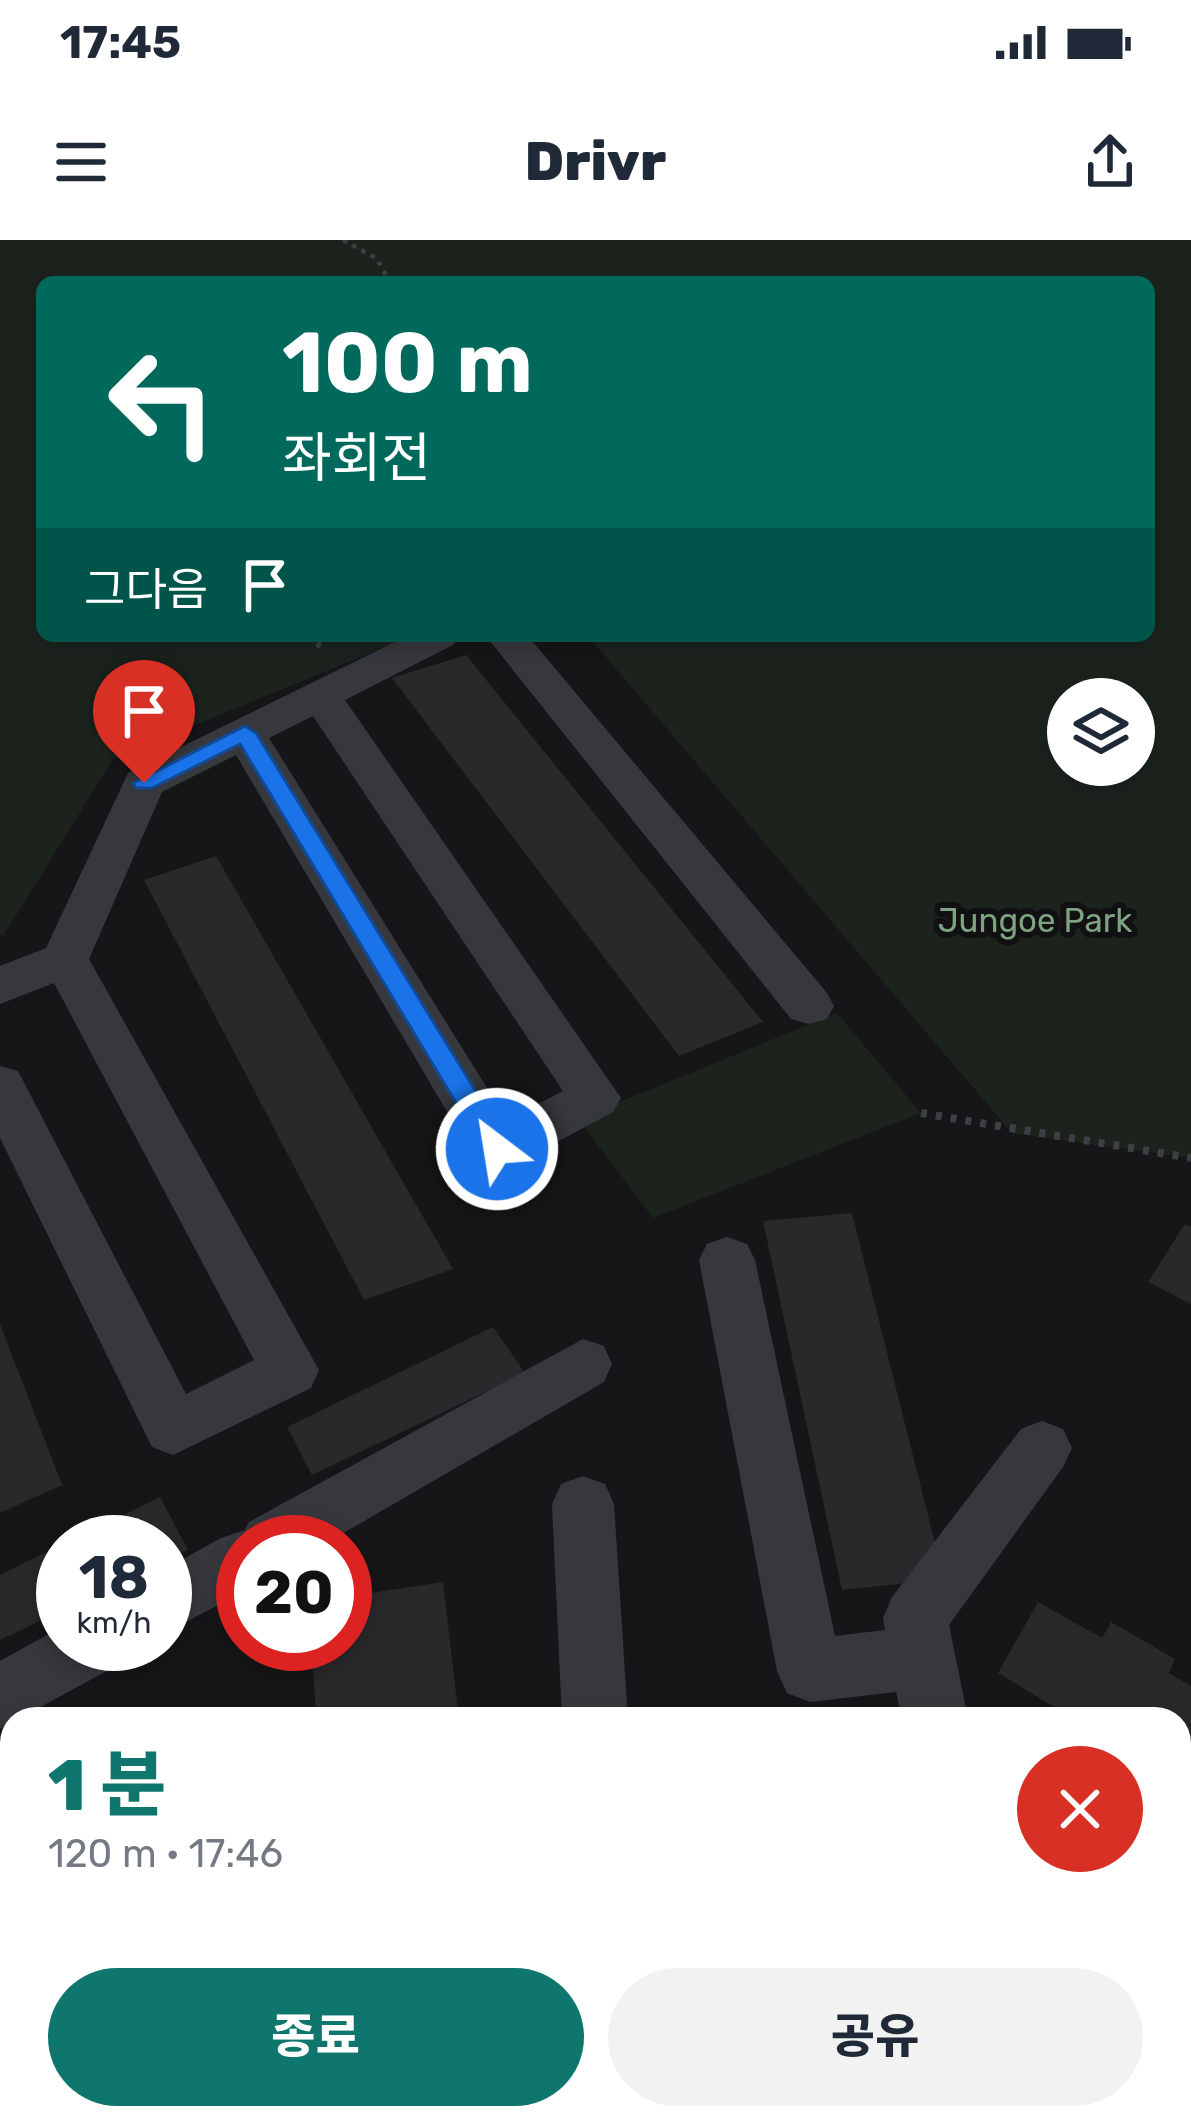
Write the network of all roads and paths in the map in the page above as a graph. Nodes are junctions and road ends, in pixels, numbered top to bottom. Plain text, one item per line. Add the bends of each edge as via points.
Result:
1 (344, 240) edge
2 (386, 276) edge
3 (428, 642) edge
4 (511, 642) edge
5 (320, 695) junction
6 (245, 733) junction
7 (64, 959) junction
8 (0, 986) edge
9 (809, 1006) dead end
10 (0, 1084) edge
11 (921, 1113) dead end
12 (1191, 1158) edge
13 (727, 1260) dead end
14 (583, 1364) dead end
15 (1042, 1448) dead end
16 (583, 1504) dead end
17 (319, 1515) edge
18 (923, 1657) junction
19 (46, 1671) edge
20 (0, 1697) edge
21 (595, 1707) edge
22 (933, 1707) edge

1 - 2 path via 376,258
3 - 5 lane
4 - 9 lane
5 - 6 lane
5 - 6 lane via 595,1098 497,1149
6 - 7 lane via 144,783
7 - 8 lane
7 - 10 lane via 290,1370 173,1429
11 - 12 path
13 - 18 lane via 810,1671
14 - 17 lane
15 - 18 lane via 915,1618
16 - 21 lane
18 - 22 lane
19 - 20 lane

